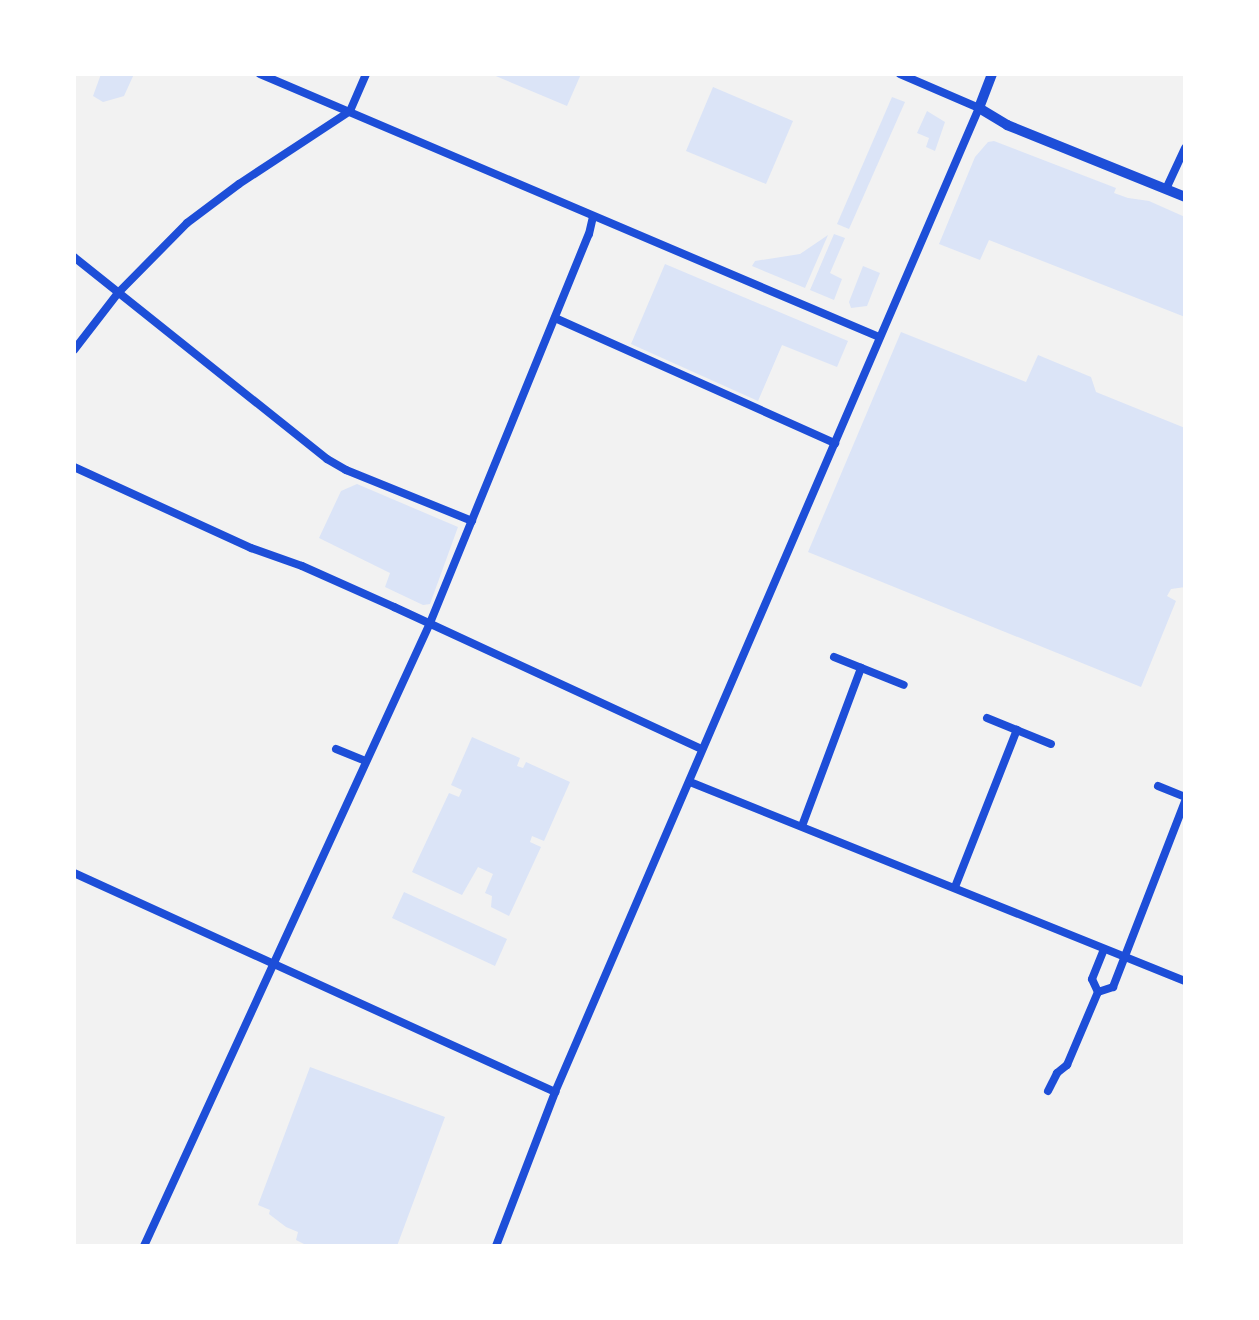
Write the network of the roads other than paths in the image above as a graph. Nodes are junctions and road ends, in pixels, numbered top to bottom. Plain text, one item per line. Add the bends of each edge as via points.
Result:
1 (260, 74) edge
2 (366, 74) edge
3 (900, 74) edge
4 (992, 74) edge
5 (979, 108) junction
6 (350, 111) junction
7 (1185, 148) edge
8 (1166, 189) junction
9 (1185, 197) edge
10 (593, 216) junction
11 (74, 257) edge
12 (118, 293) junction
13 (555, 318) junction
14 (879, 337) junction
15 (74, 350) edge
16 (835, 443) junction
17 (74, 467) edge
18 (472, 521) junction
19 (430, 623) junction
20 (834, 657) dead end
21 (861, 668) junction
22 (904, 685) dead end
23 (987, 718) dead end
24 (1017, 730) junction
25 (1051, 744) dead end
26 (336, 749) dead end
27 (702, 749) junction
28 (365, 761) junction
29 (690, 782) junction
30 (1158, 786) dead end
31 (1185, 799) edge
32 (802, 826) junction
33 (74, 873) edge
34 (955, 887) junction
35 (1104, 949) junction
36 (1125, 957) junction
37 (274, 963) junction
38 (1185, 981) edge
39 (1098, 992) junction
40 (1048, 1091) dead end
41 (555, 1092) junction
42 (144, 1246) edge
43 (496, 1246) edge

1 - 6 street
2 - 6 street
3 - 5 street
4 - 5 street
5 - 8 street via 1007,125
5 - 14 street
6 - 10 street
6 - 12 street via 187,223
7 - 8 street
8 - 9 street
10 - 13 street
10 - 14 street
11 - 12 street
12 - 15 street
12 - 18 street via 327,459
13 - 16 street
13 - 18 street
14 - 16 street
16 - 27 street
17 - 19 street
18 - 19 street
19 - 27 street
19 - 28 street
20 - 21 street
21 - 22 street
21 - 32 street
23 - 24 street
24 - 25 street
24 - 34 street
26 - 28 street
27 - 29 street
28 - 37 street
29 - 32 street
29 - 41 street
30 - 31 street
31 - 36 street
32 - 34 street
33 - 37 street
34 - 35 street
35 - 36 street
35 - 39 street via 1092,979
36 - 38 street
36 - 39 street via 1113,987
37 - 41 street
37 - 42 street
39 - 40 street via 1067,1065
41 - 43 street

